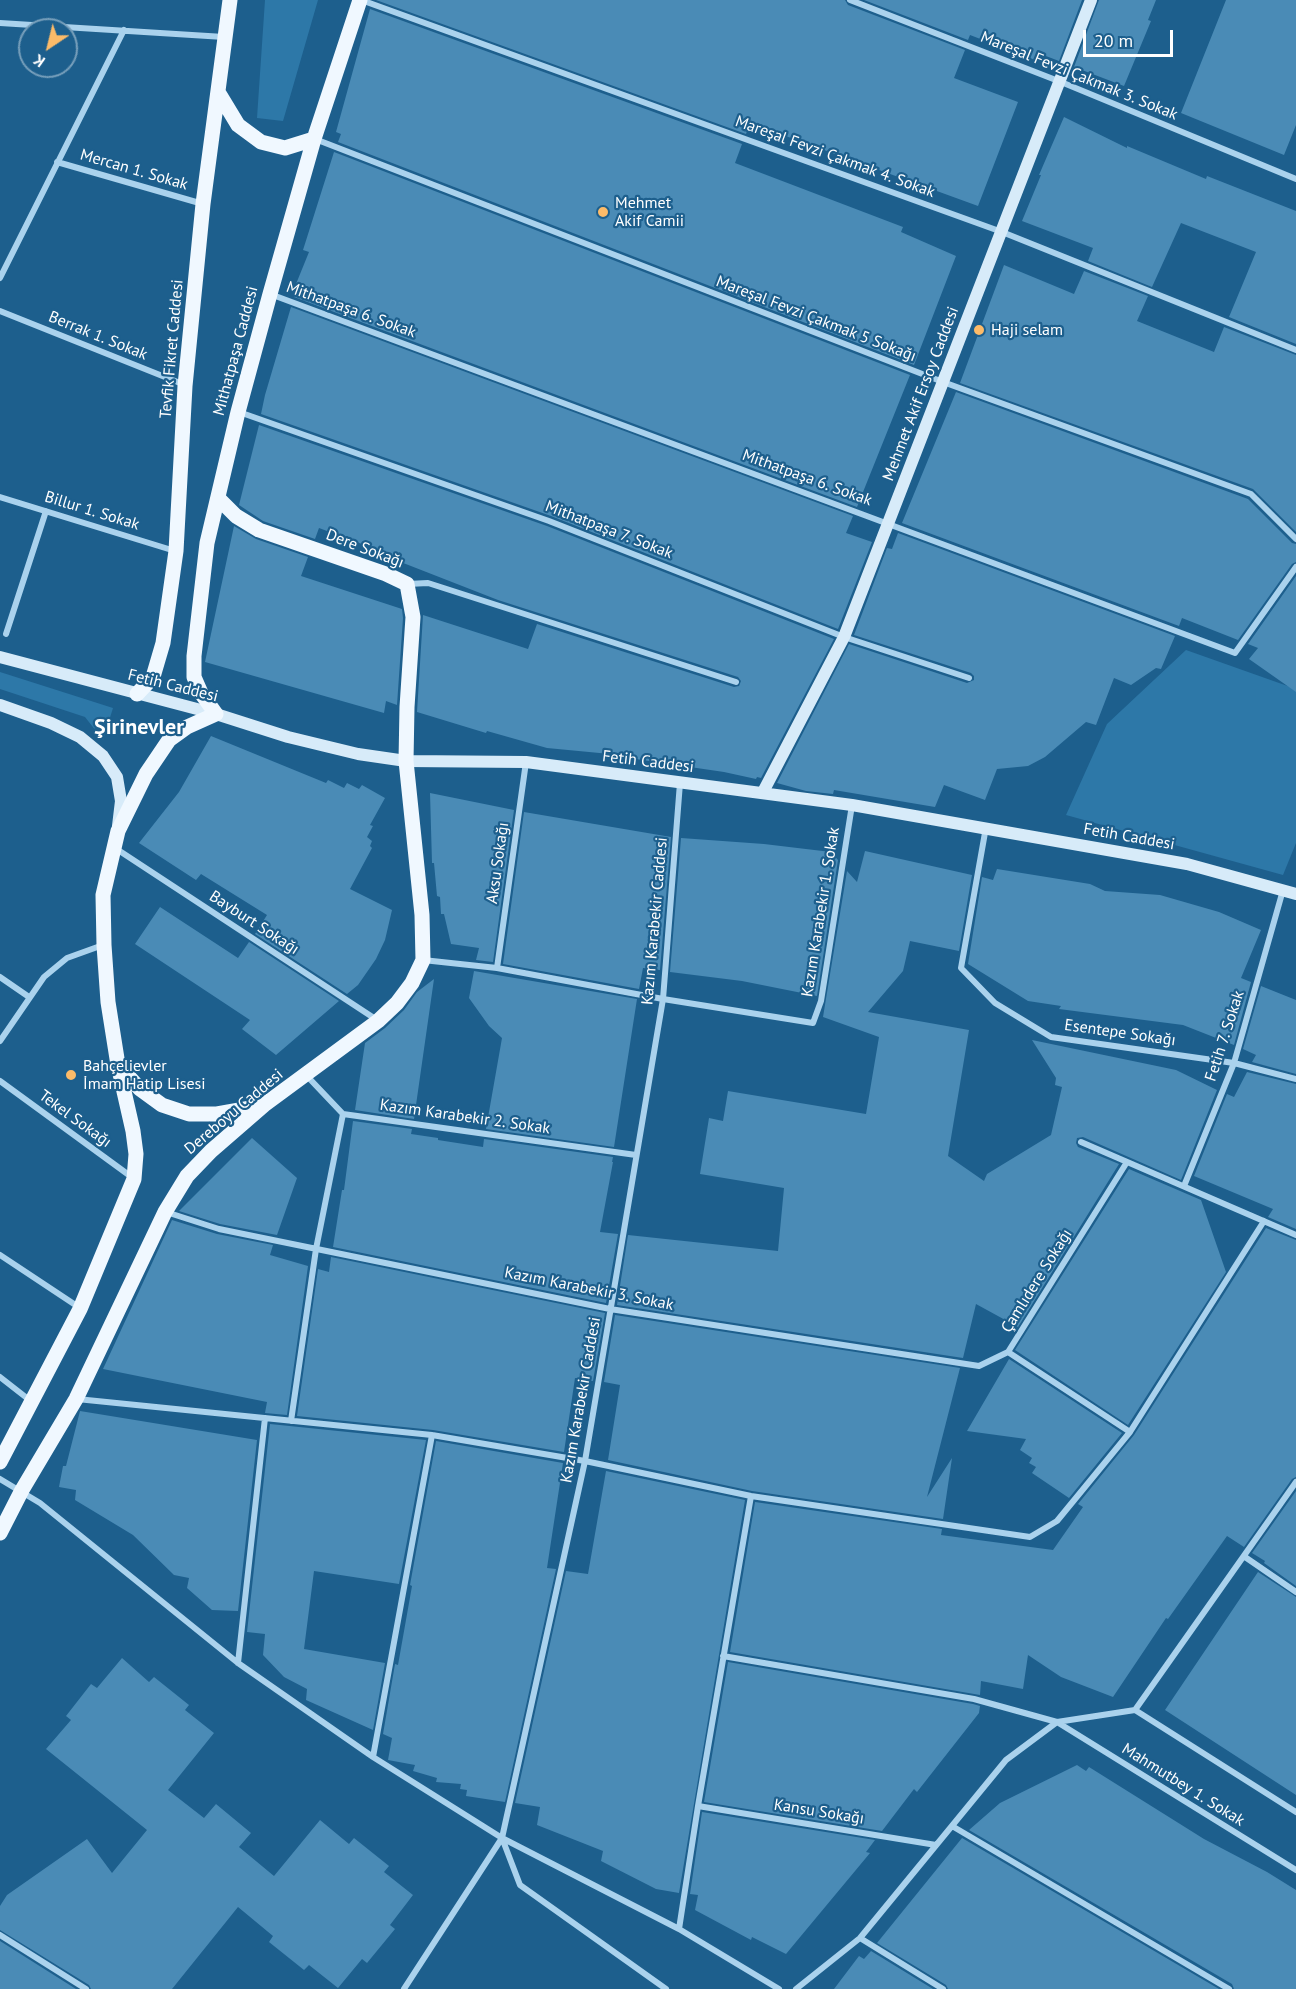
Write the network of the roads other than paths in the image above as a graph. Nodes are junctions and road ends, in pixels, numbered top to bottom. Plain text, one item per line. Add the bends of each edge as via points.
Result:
1 (230, 0) edge
2 (361, 0) edge
3 (850, 0) edge
4 (1091, 0) edge
5 (0, 23) edge
6 (124, 30) junction
7 (225, 37) junction
8 (1061, 82) junction
9 (218, 92) junction
10 (314, 139) junction
11 (57, 162) junction
12 (1296, 179) edge
13 (203, 204) junction
14 (1002, 232) junction
15 (0, 278) edge
16 (270, 294) junction
17 (0, 311) edge
18 (1296, 350) edge
19 (943, 382) junction
20 (185, 386) junction
21 (238, 412) junction
22 (0, 497) edge
23 (218, 498) junction
24 (46, 511) junction
25 (889, 523) junction
26 (1296, 539) edge
27 (176, 551) junction
28 (1296, 567) edge
29 (407, 584) junction
30 (6, 634) dead end
31 (844, 637) junction
32 (0, 657) edge
33 (969, 678) dead end
34 (736, 682) dead end
35 (137, 694) junction
36 (0, 705) edge
37 (216, 714) junction
38 (406, 761) junction
39 (526, 762) junction
40 (680, 783) junction
41 (763, 792) junction
42 (852, 805) junction
43 (986, 827) junction
44 (118, 831) junction
45 (114, 848) junction
46 (1282, 890) junction
47 (1296, 894) edge
48 (104, 945) junction
49 (423, 960) junction
50 (497, 968) junction
51 (0, 978) edge
52 (28, 997) junction
53 (663, 999) junction
54 (378, 1021) junction
55 (0, 1041) edge
56 (1234, 1062) junction
57 (118, 1065) junction
58 (306, 1075) junction
59 (1296, 1079) edge
60 (0, 1081) edge
61 (264, 1105) junction
62 (343, 1114) junction
63 (1081, 1142) dead end
64 (636, 1155) junction
65 (1127, 1162) junction
66 (134, 1179) junction
67 (1184, 1186) junction
68 (165, 1212) junction
69 (1264, 1221) junction
70 (1296, 1235) edge
71 (316, 1249) junction
72 (0, 1255) edge
73 (80, 1309) junction
74 (610, 1309) junction
75 (1008, 1352) junction
76 (0, 1377) edge
77 (76, 1399) junction
78 (32, 1402) junction
79 (265, 1418) junction
80 (291, 1421) junction
81 (1130, 1432) junction
82 (432, 1435) junction
83 (585, 1461) junction
84 (0, 1462) edge
85 (0, 1479) edge
86 (1296, 1482) edge
87 (22, 1490) junction
88 (751, 1496) junction
89 (0, 1533) edge
90 (1245, 1557) junction
91 (1296, 1592) edge
92 (723, 1656) junction
93 (238, 1663) junction
94 (1135, 1710) junction
95 (1057, 1722) junction
96 (373, 1756) junction
97 (698, 1806) junction
98 (1296, 1812) edge
99 (952, 1826) junction
100 (502, 1838) junction
101 (936, 1845) junction
102 (1296, 1870) edge
103 (679, 1929) junction
104 (0, 1935) edge
105 (860, 1938) junction
106 (86, 1989) edge
107 (404, 1989) edge
108 (666, 1989) edge
109 (779, 1989) edge
110 (796, 1989) edge
111 (943, 1989) edge
112 (1229, 1989) edge

1 - 7 main road, Tevfik Fikret Caddesi
2 - 10 main road, Mithatpaşa Caddesi
2 - 14 street, Mareşal Fevzi Çakmak 4. Sokak
3 - 8 street, Mareşal Fevzi Çakmak 3. Sokak
4 - 8 street, Mehmet Akif Ersoy Caddesi
5 - 6 street
6 - 7 street
6 - 11 street
7 - 9 main road, Tevfik Fikret Caddesi
8 - 12 street, Mareşal Fevzi Çakmak 3. Sokak
8 - 14 street, Mehmet Akif Ersoy Caddesi
9 - 10 main road via 238,125 261,142 285,148
9 - 13 main road, Tevfik Fikret Caddesi
10 - 16 main road, Mithatpaşa Caddesi
10 - 19 street, Mareşal Fevzi Çakmak 5 Sokağı
11 - 13 street, Mercan 1. Sokak
11 - 15 street
13 - 20 main road, Tevfik Fikret Caddesi
14 - 18 street, Mareşal Fevzi Çakmak 4. Sokak
14 - 19 street, Mehmet Akif Ersoy Caddesi
16 - 21 main road, Mithatpaşa Caddesi
16 - 25 street, Mithatpaşa 6. Sokak
17 - 20 street, Berrak 1. Sokak
19 - 25 street, Mehmet Akif Ersoy Caddesi
19 - 26 street, Mareşal Fevzi Çakmak 5 Sokağı via 1251,494
20 - 27 main road, Tevfik Fikret Caddesi
21 - 23 main road, Mithatpaşa Caddesi
21 - 31 street, Mithatpaşa 7. Sokak via 549,521
22 - 24 street, Billur 1. Sokak
23 - 29 main road, Dere Sokağı via 236,516 259,530
23 - 37 main road, Mithatpaşa Caddesi via 207,543 194,667 201,693
24 - 27 street, Billur 1. Sokak
24 - 30 street
25 - 28 street, Mithatpaşa 6. Sokak via 1235,653
25 - 31 street, Mehmet Akif Ersoy Caddesi
27 - 35 main road, Tevfik Fikret Caddesi via 163,643 153,677
29 - 34 street via 429,583
29 - 38 main road, Dere Sokağı via 413,617
31 - 33 street, Mithatpaşa 7. Sokak
31 - 41 street, Mehmet Akif Ersoy Caddesi
32 - 35 street, Fetih Caddesi
35 - 37 street, Fetih Caddesi
36 - 44 street via 80,737 103,756 117,777 121,801
37 - 38 street, Fetih Caddesi via 288,737
37 - 44 main road via 169,740 146,774
38 - 39 street, Fetih Caddesi
38 - 49 main road, Dereboyu Caddesi
39 - 40 street, Fetih Caddesi
39 - 50 street, Aksu Sokağı
40 - 41 street, Fetih Caddesi
40 - 53 street, Kazım Karabekir Caddesi
41 - 42 street, Fetih Caddesi
42 - 43 street, Fetih Caddesi
42 - 53 street, Kazım Karabekir 1. Sokak via 821,1001 813,1023
43 - 46 street, Fetih Caddesi via 1187,864
43 - 56 street, Esentepe Sokağı via 961,968 995,1003 1051,1037
44 - 45 main road
45 - 48 main road via 104,895
45 - 54 street, Bayburt Sokağı
46 - 47 street, Fetih Caddesi
46 - 56 street, Fetih 7. Sokak
48 - 52 street via 67,958 44,976
48 - 57 main road
49 - 50 street, Kazım Karabekir 1. Sokak
49 - 54 main road, Dereboyu Caddesi via 412,983
50 - 53 street, Kazım Karabekir 1. Sokak
51 - 52 street
52 - 55 street
53 - 64 street, Kazım Karabekir Caddesi
54 - 58 main road, Dereboyu Caddesi
56 - 59 street, Esentepe Sokağı
56 - 67 street, Fetih 7. Sokak
57 - 61 main road via 162,1105 189,1114 217,1114
57 - 66 main road via 133,1131
58 - 61 main road, Dereboyu Caddesi
58 - 62 street
60 - 66 street, Tekel Sokağı
61 - 68 main road, Dereboyu Caddesi via 210,1151 187,1176
62 - 64 street, Kazım Karabekir 2. Sokak
62 - 71 street
63 - 65 street
64 - 74 street, Kazım Karabekir Caddesi
65 - 67 street
65 - 75 street, Çamlıdere Sokağı
66 - 73 main road
67 - 69 street
68 - 71 street, Kazım Karabekir 3. Sokak via 219,1229
68 - 77 main road, Dereboyu Caddesi
69 - 70 street
69 - 81 street
71 - 74 street, Kazım Karabekir 3. Sokak
71 - 80 street
72 - 73 street
73 - 78 main road
74 - 75 street, Kazım Karabekir 3. Sokak via 979,1366
74 - 83 street, Kazım Karabekir Caddesi
75 - 81 street, Çamlıdere Sokağı
76 - 78 street
77 - 79 street
77 - 87 main road, Dereboyu Caddesi
78 - 84 main road
79 - 80 street
79 - 93 street
80 - 82 street
81 - 88 street via 1057,1521 1030,1537
82 - 83 street
82 - 96 street
83 - 88 street
83 - 100 street, Kazım Karabekir Caddesi
85 - 87 street
86 - 90 street
87 - 89 main road, Dereboyu Caddesi
87 - 93 street
88 - 92 street
90 - 91 street
90 - 94 street
92 - 95 street via 974,1699
92 - 97 street
93 - 96 street
94 - 95 street
94 - 98 street
95 - 99 street via 1006,1760
95 - 102 street, Mahmutbey 1. Sokak
96 - 100 street
97 - 101 street, Kansu Sokağı
97 - 103 street
99 - 101 street
99 - 112 street
100 - 103 street
100 - 107 street, Kazım Karabekir Caddesi
100 - 108 street via 520,1885
101 - 105 street
103 - 109 street
104 - 106 street
105 - 110 street
105 - 111 street

